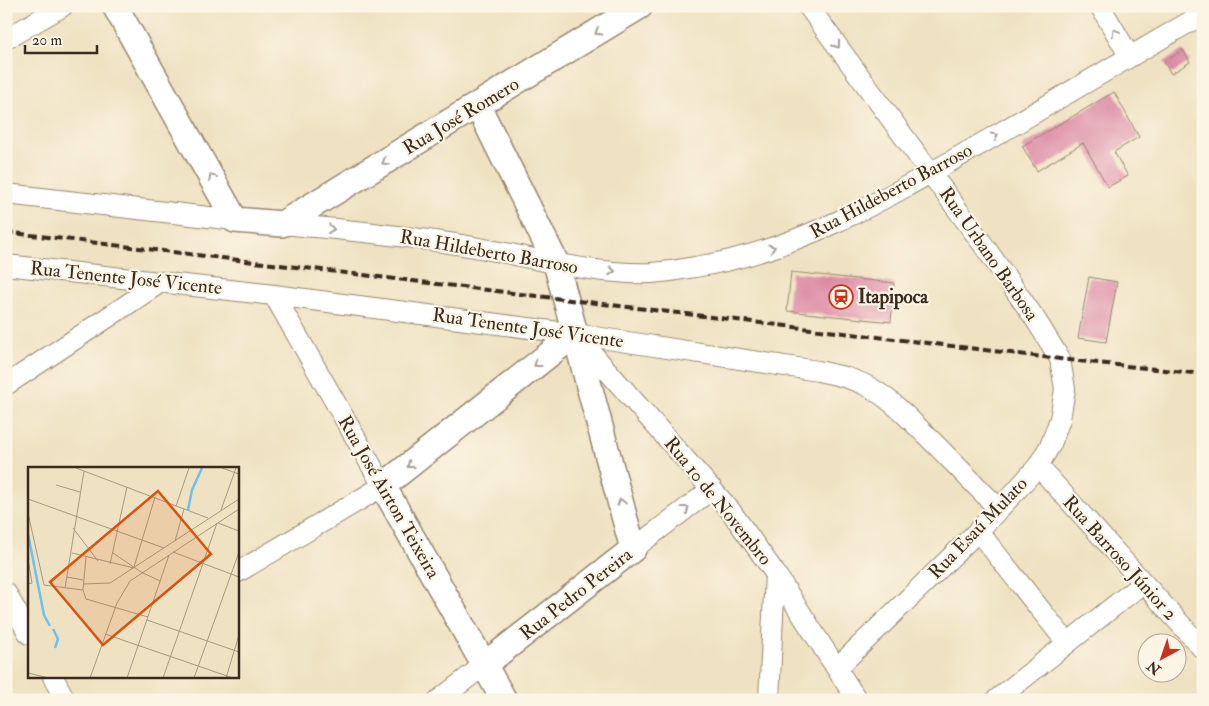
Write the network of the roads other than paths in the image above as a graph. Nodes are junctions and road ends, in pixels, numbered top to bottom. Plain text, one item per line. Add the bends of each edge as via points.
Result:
1 (63, 6) edge
2 (115, 6) edge
3 (640, 6) edge
4 (808, 6) edge
5 (1100, 6) edge
6 (1203, 14) edge
7 (6, 39) edge
8 (1130, 57) junction
9 (478, 106) junction
10 (931, 173) junction
11 (6, 194) edge
12 (236, 220) junction
13 (282, 224) junction
14 (556, 263) junction
15 (6, 265) edge
16 (161, 282) junction
17 (274, 295) junction
18 (576, 334) junction
19 (1060, 359) joint
20 (6, 386) edge
21 (1038, 466) junction
22 (383, 486) junction
23 (712, 489) junction
24 (999, 509) junction
25 (978, 531) junction
26 (633, 549) junction
27 (239, 571) edge
28 (776, 573) junction
29 (1143, 583) junction
30 (6, 593) edge
31 (28, 632) edge
32 (1067, 644) junction
33 (1203, 649) edge
34 (484, 665) junction
35 (837, 668) junction
36 (56, 678) edge
37 (65, 700) edge
38 (439, 700) edge
39 (504, 700) edge
40 (769, 700) edge
41 (857, 700) edge
42 (996, 700) edge

1 - 7 street
12 -> 2 street
3 -> 9 street, Rua José Romero
4 -> 10 street, Rua Urbano Barbosa
8 -> 5 street
6 - 8 street, Rua Hildeberto Barroso
10 -> 8 street, Rua Hildeberto Barroso
9 -> 13 street, Rua José Romero
9 - 14 street
14 -> 10 street, Rua Hildeberto Barroso via 596,270 653,273 741,258 808,235
10 - 19 street, Rua Urbano Barbosa via 1034,317
11 - 12 street
12 - 13 street
13 -> 14 street, Rua Hildeberto Barroso via 463,245
14 - 18 street
15 - 16 street, Rua Tenente José Vicente
16 - 17 street, Rua Tenente José Vicente
16 - 20 street
17 - 18 street, Rua Tenente José Vicente
17 - 22 street, Rua José Airton Teixeira
18 -> 22 street
18 - 23 street, Rua 10 de Novembro
18 - 24 street, Rua Tenente José Vicente via 818,371 854,380 898,409
26 -> 18 street
19 - 21 street, Rua Esaú Mulato via 1065,389 1060,419
21 - 24 street, Rua Esaú Mulato
21 - 29 street, Rua Barroso Júnior 2
22 - 27 street
22 - 34 street, Rua José Airton Teixeira
26 -> 23 street, Rua Pedro Pereira
23 - 28 street, Rua 10 de Novembro
24 - 25 street, Rua Esaú Mulato
25 - 32 street
25 - 35 street, Rua Esaú Mulato
26 - 34 street, Rua Pedro Pereira
28 - 35 street
28 - 40 street, Rua 10 de Novembro
29 - 32 street
29 - 33 street, Rua Barroso Júnior 2
30 - 31 street
32 - 42 street
34 - 38 street, Rua Pedro Pereira
34 - 39 street, Rua José Airton Teixeira
35 - 41 street
36 - 37 street

